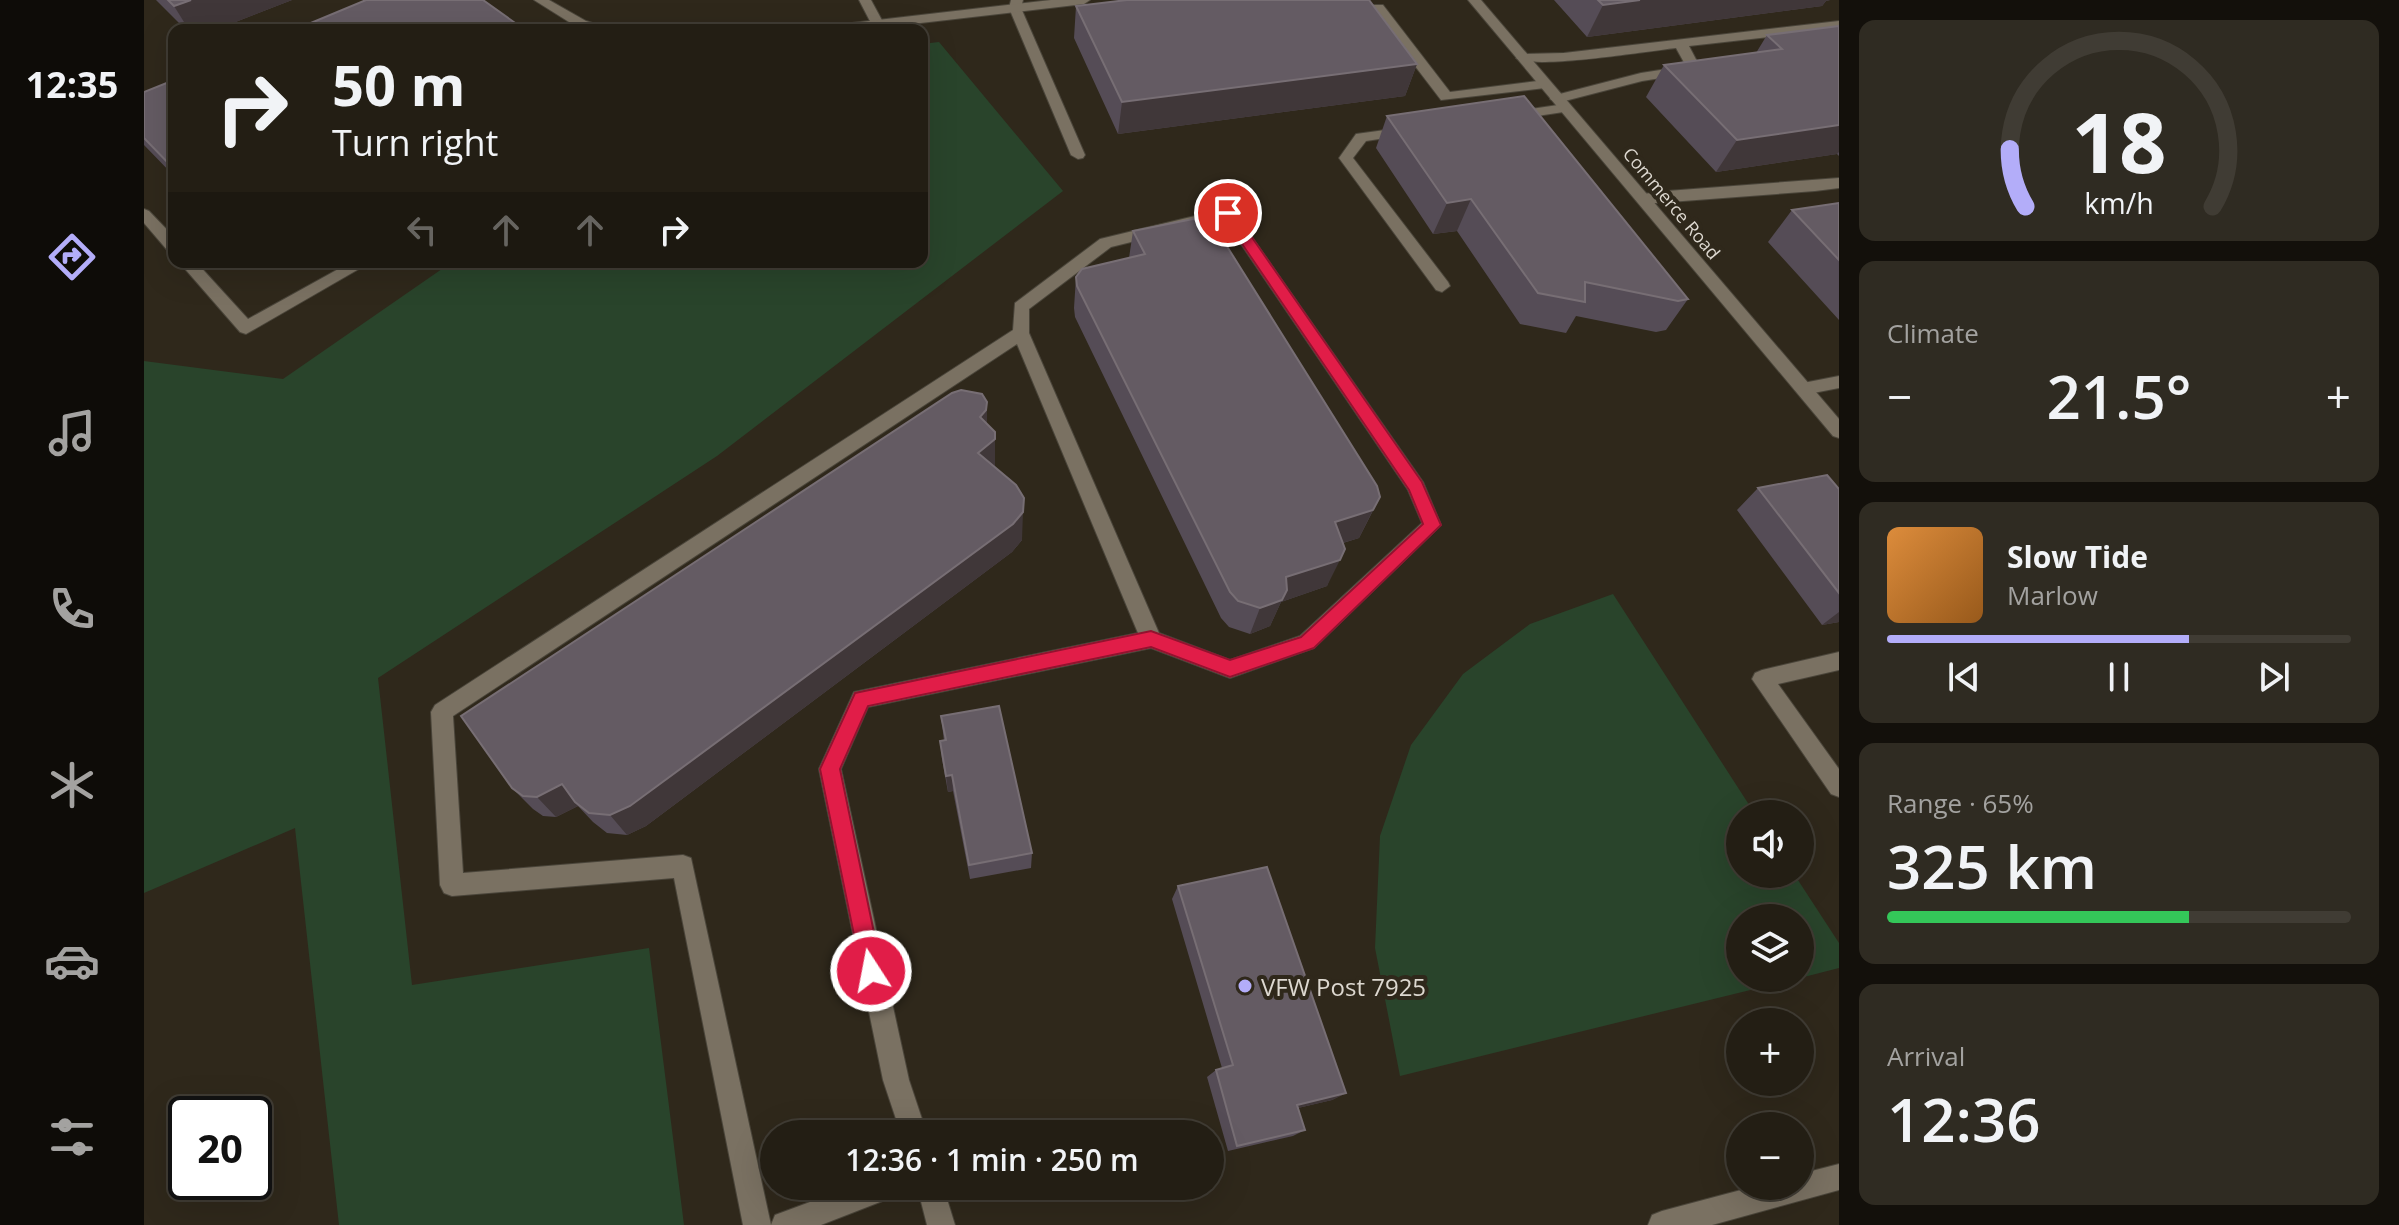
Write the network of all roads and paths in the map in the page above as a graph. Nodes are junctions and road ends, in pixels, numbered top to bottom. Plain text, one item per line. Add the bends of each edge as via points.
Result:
1 (540, 0) edge
2 (865, 0) edge
3 (1084, 0) edge
4 (1474, 0) edge
5 (1016, 4) edge
6 (1378, 8) edge
7 (582, 24) edge
8 (878, 24) joint
9 (1837, 27) edge
10 (1680, 43) junction
11 (1523, 58) junction
12 (1545, 84) junction
13 (1561, 104) junction
14 (1487, 119) edge
15 (1424, 128) edge
16 (1078, 155) dead end
17 (1839, 183) edge
18 (1643, 199) junction
19 (144, 214) edge
20 (168, 240) edge
21 (192, 268) edge
22 (352, 268) edge
23 (1442, 286) dead end
24 (1021, 333) junction
25 (1839, 382) edge
26 (1803, 389) junction
27 (1839, 431) edge
28 (1151, 639) junction
29 (1839, 661) edge
30 (1839, 787) edge
31 (909, 1120) edge
32 (1839, 1177) edge
33 (852, 1200) edge
34 (934, 1200) edge
35 (757, 1225) edge
36 (785, 1225) edge
37 (941, 1225) edge
38 (1662, 1225) edge

1 - 7 street
2 - 8 street
3 - 5 street
4 - 11 street, Commerce Road
5 - 8 street
5 - 16 street
6 - 12 street via 1446,97
9 - 10 street
10 - 11 street
10 - 13 street via 1694,69 1641,77
11 - 12 street, Commerce Road
12 - 13 street, Commerce Road
13 - 14 street
13 - 18 street, Commerce Road
15 - 23 street via 1361,137 1346,158
17 - 18 street via 1792,191
18 - 26 street, Commerce Road
19 - 20 street
21 - 22 street via 246,328
24 - 28 street
24 - 28 street via 1021,307 1106,243 1228,213 1416,487 1432,525 1307,642 1230,669
24 - 35 street via 442,712 452,885 683,866
25 - 26 street
26 - 27 street, Commerce Road
28 - 31 street via 861,699 830,769 880,1012
29 - 30 street via 1762,679
32 - 38 street
33 - 36 street
34 - 37 street

